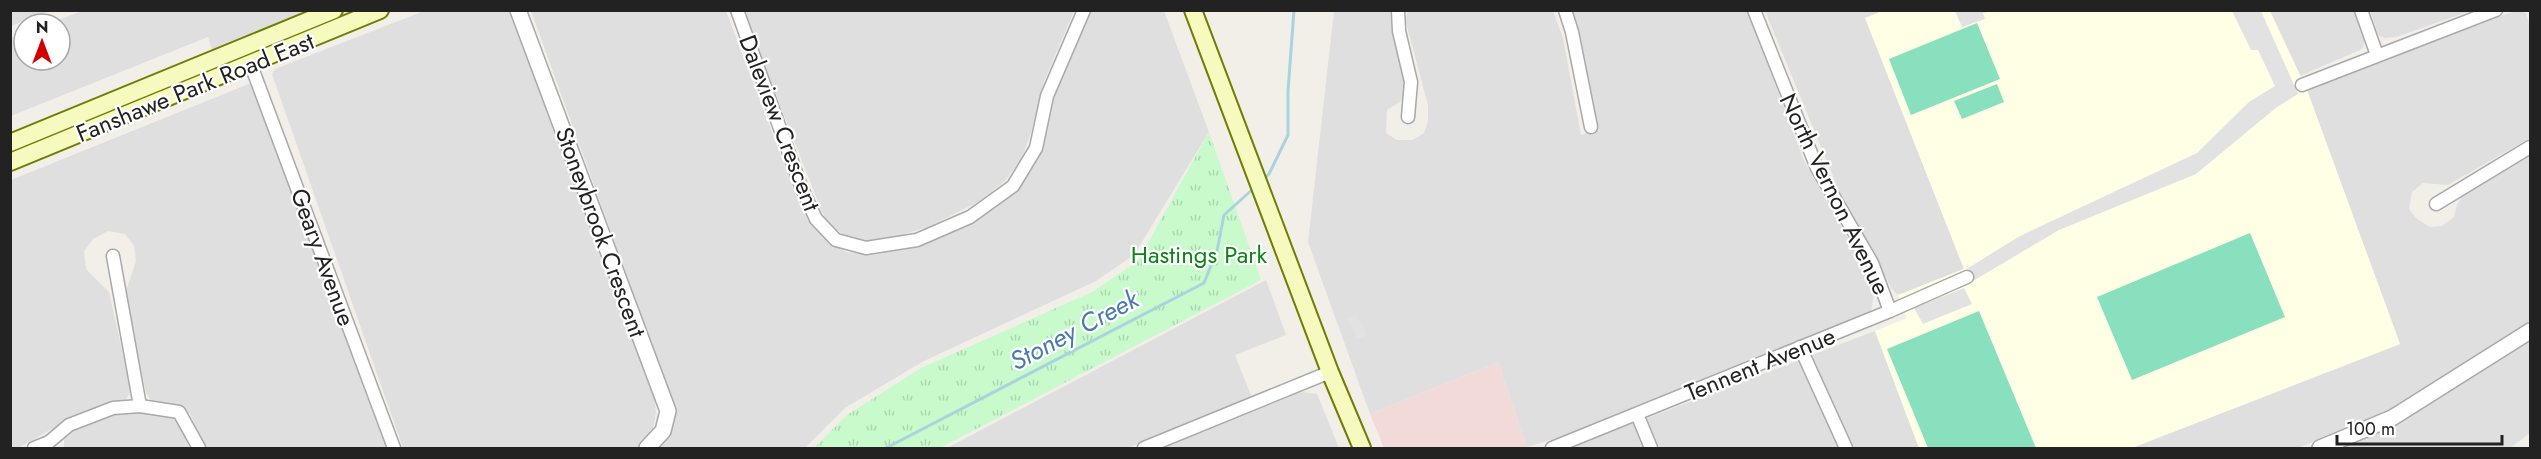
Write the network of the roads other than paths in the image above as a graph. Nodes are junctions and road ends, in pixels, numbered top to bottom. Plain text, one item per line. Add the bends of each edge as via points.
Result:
1 (333, 10) edge
2 (380, 10) edge
3 (518, 10) edge
4 (737, 10) edge
5 (1084, 10) edge
6 (1193, 10) edge
7 (1398, 10) edge
8 (1565, 10) edge
9 (1754, 10) edge
10 (2361, 10) edge
11 (2496, 10) edge
12 (2377, 55) junction
13 (251, 65) junction
14 (2302, 85) dead end
15 (1408, 117) dead end
16 (1591, 128) dead end
17 (10, 143) edge
18 (2530, 147) edge
19 (10, 162) edge
20 (2436, 204) dead end
21 (113, 256) dead end
22 (1967, 277) dead end
23 (1890, 311) junction
24 (2530, 331) edge
25 (1800, 347) junction
26 (1330, 372) junction
27 (140, 406) junction
28 (1637, 414) junction
29 (51, 445) edge
30 (34, 448) edge
31 (199, 448) edge
32 (394, 448) edge
33 (647, 448) edge
34 (1144, 448) edge
35 (1362, 448) edge
36 (1552, 448) edge
37 (1651, 448) edge
38 (1845, 448) edge
39 (2320, 448) edge

1 - 17 main road, Fanshawe Park Road East
2 - 13 main road, Fanshawe Park Road East
3 - 33 street, Stoneybrook Crescent via 668,411 663,432
4 - 5 street, Daleview Crescent via 816,219 836,240 866,248 917,240 970,217 1013,186 1036,148 1047,96
6 - 26 main road
7 - 15 street via 1411,82
8 - 16 street
9 - 23 street, North Vernon Avenue via 1817,168 1872,263
10 - 12 street
11 - 12 street
12 - 14 street
13 - 19 main road, Fanshawe Park Road East
13 - 32 street, Geary Avenue
18 - 20 street
21 - 27 street
22 - 23 street, Tennent Avenue
23 - 25 street, Tennent Avenue
24 - 39 street via 2392,418
25 - 28 street, Tennent Avenue
25 - 38 street
26 - 34 street
26 - 35 main road
27 - 29 street via 113,408 69,425
27 - 31 street via 179,412
28 - 36 street, Tennent Avenue
28 - 37 street
29 - 30 street

